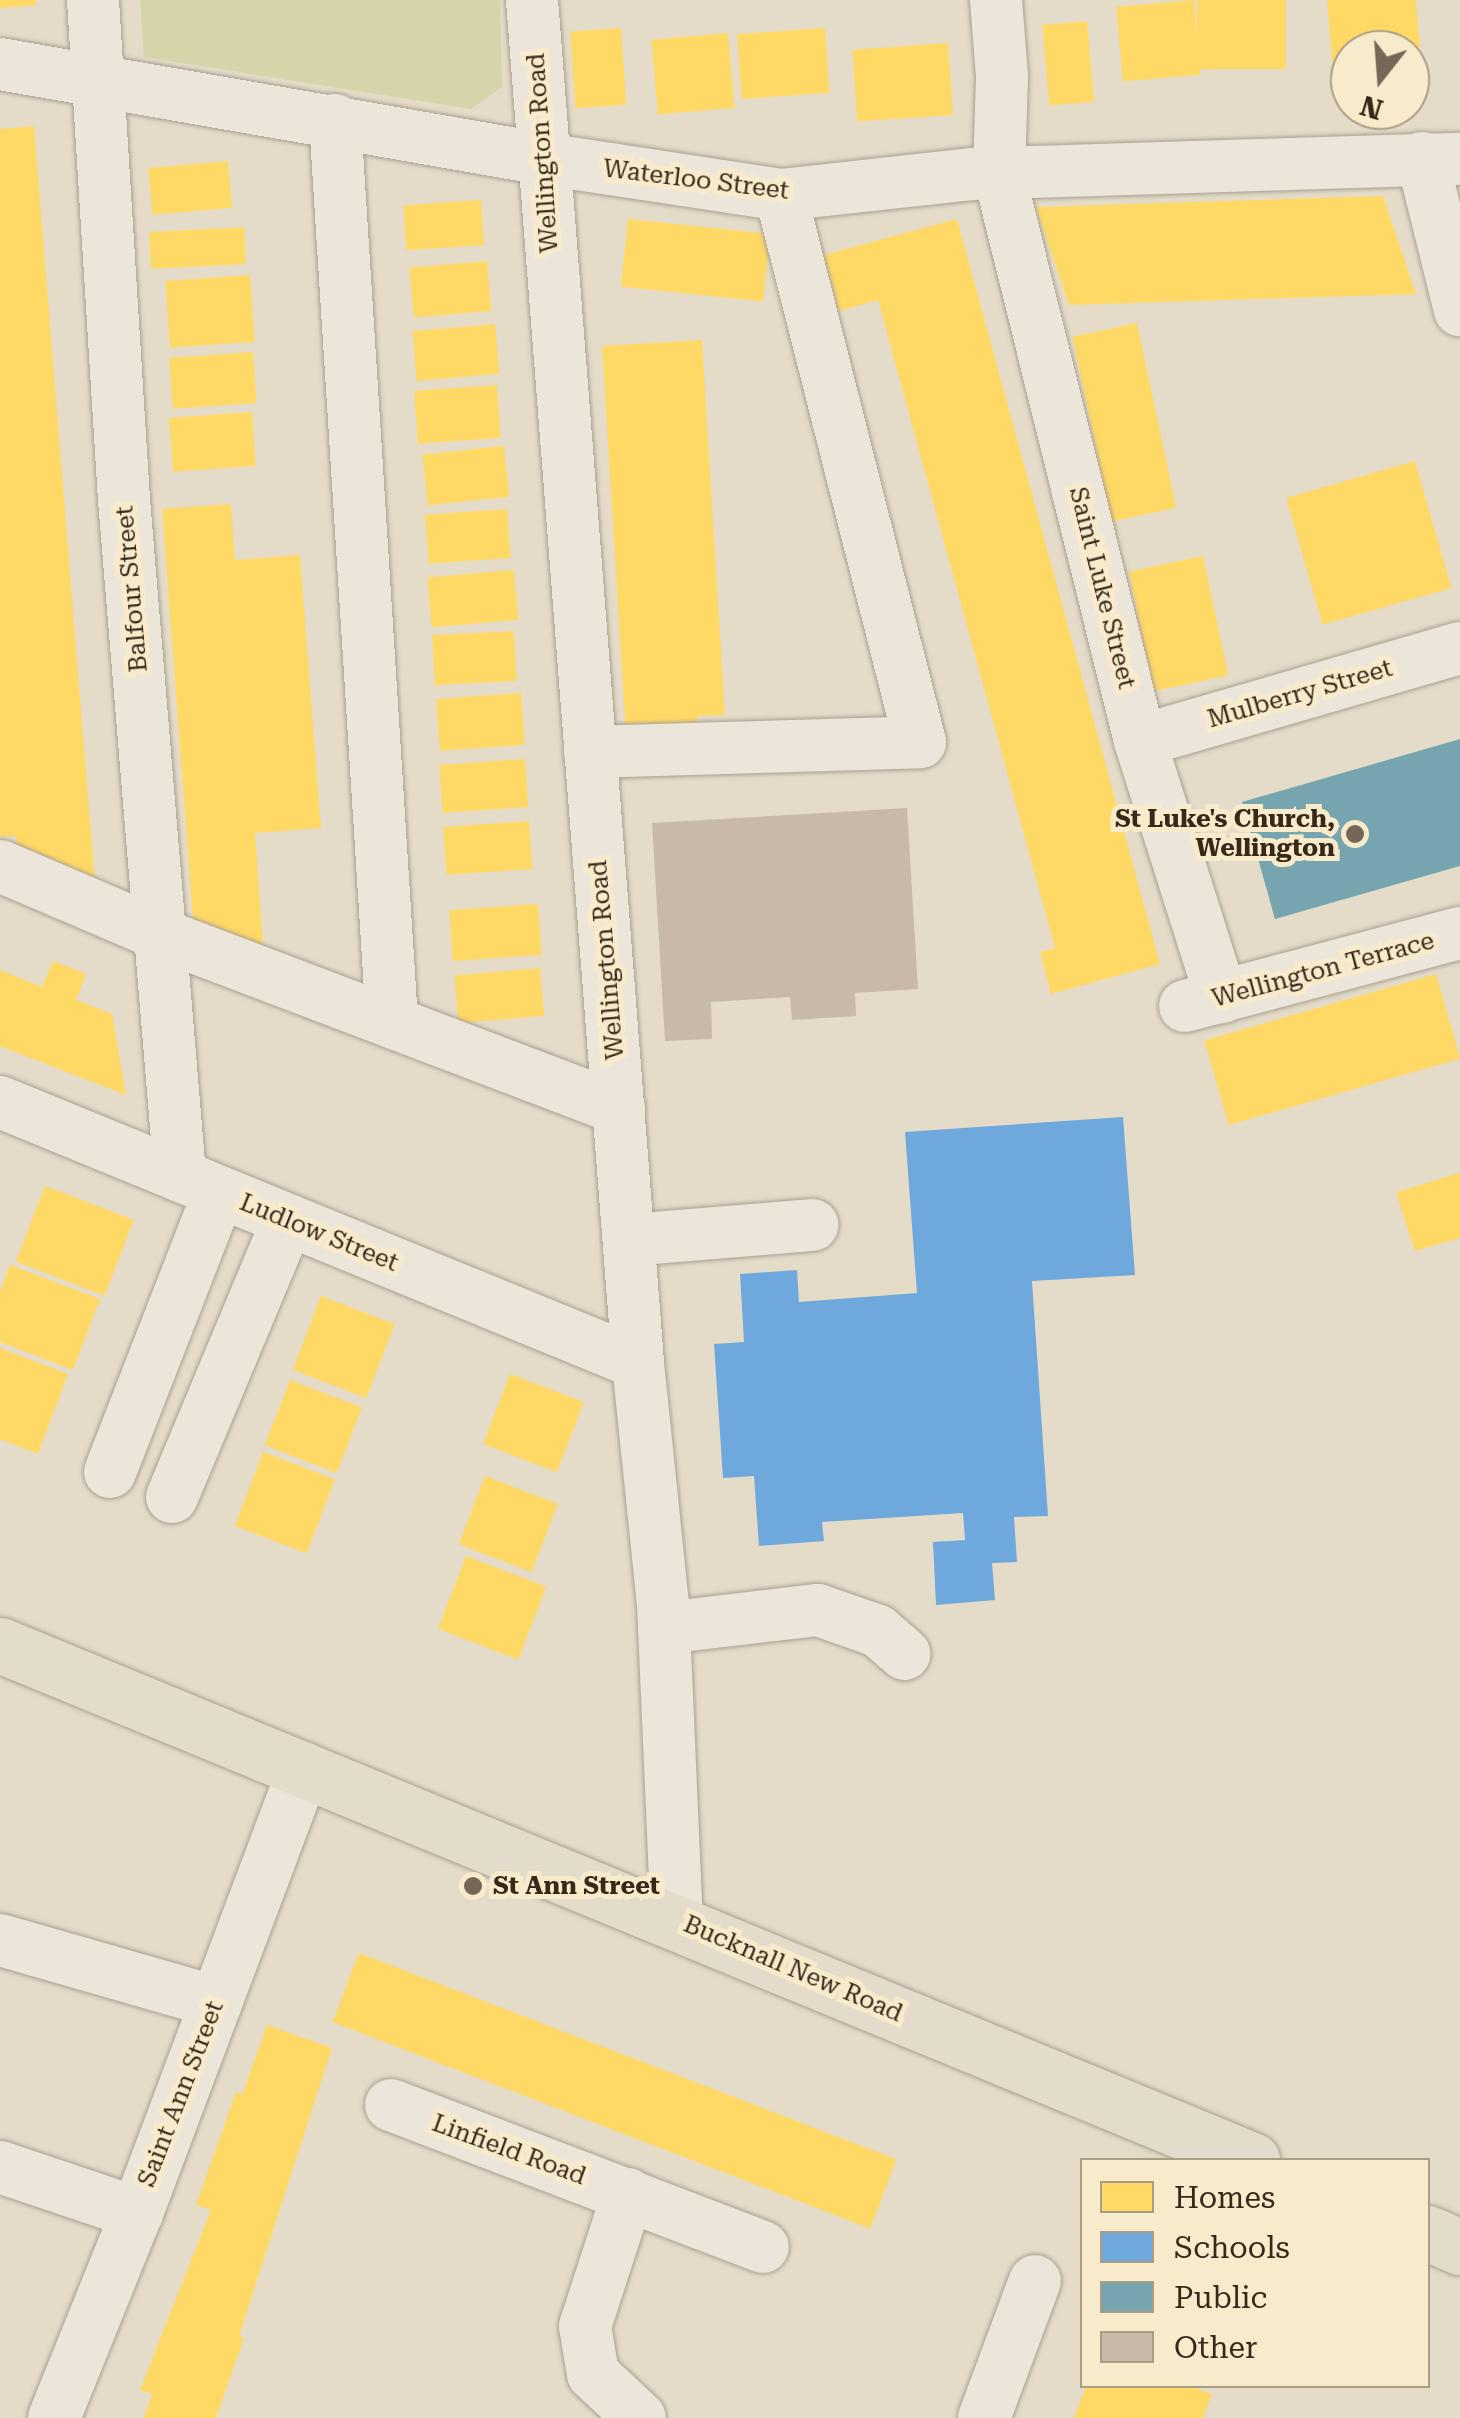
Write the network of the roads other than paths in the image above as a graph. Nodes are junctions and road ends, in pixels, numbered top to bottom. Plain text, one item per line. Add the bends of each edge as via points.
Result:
1 (94, 0) edge
2 (532, 0) edge
3 (996, 0) edge
4 (0, 64) edge
5 (98, 80) junction
6 (335, 120) junction
7 (1441, 158) edge
8 (544, 159) junction
9 (999, 174) junction
10 (781, 195) junction
11 (1460, 310) edge
12 (1460, 648) edge
13 (1140, 741) junction
14 (590, 752) junction
15 (0, 866) edge
16 (1460, 933) edge
17 (162, 935) junction
18 (1203, 1002) joint
19 (392, 1022) junction
20 (0, 1102) edge
21 (620, 1109) junction
22 (200, 1184) junction
23 (288, 1220) junction
24 (812, 1225) dead end
25 (629, 1240) junction
26 (638, 1364) junction
27 (110, 1472) dead end
28 (172, 1497) dead end
29 (664, 1628) junction
30 (0, 1645) edge
31 (904, 1654) dead end
32 (304, 1768) junction
33 (677, 1921) junction
34 (0, 1940) edge
35 (216, 2002) junction
36 (391, 2106) dead end
37 (1247, 2158) edge
38 (4, 2182) edge
39 (628, 2194) junction
40 (137, 2213) junction
41 (1430, 2234) edge
42 (763, 2247) dead end
43 (1460, 2247) edge
44 (1034, 2281) dead end
45 (54, 2418) edge
46 (640, 2418) edge
47 (984, 2418) edge

1 - 5 street, Balfour Street
2 - 8 street, Wellington Road
3 - 9 street, Saint Luke Street
4 - 5 street, Waterloo Street
5 - 6 street, Waterloo Street
5 - 17 street, Balfour Street via 124,500
6 - 8 street, Waterloo Street
6 - 19 street
7 - 9 street, Waterloo Street
7 - 11 street
8 - 10 street, Waterloo Street
8 - 14 street, Wellington Road
9 - 10 street, Waterloo Street
9 - 13 street, Saint Luke Street
10 - 14 street via 920,742
12 - 13 street, Mulberry Street
13 - 18 street, Saint Luke Street
14 - 21 street, Wellington Road
15 - 17 street
16 - 18 street, Wellington Terrace
17 - 19 street
17 - 22 street, Balfour Street
19 - 21 street
20 - 22 street, Ludlow Street
21 - 25 street, Wellington Road
22 - 23 street, Ludlow Street
22 - 27 street
23 - 26 street, Ludlow Street
23 - 28 street
24 - 25 street
25 - 26 street, Wellington Road
26 - 29 street, Wellington Road
29 - 31 street via 818,1610 878,1631
29 - 33 street, Wellington Road
30 - 32 main road, Bucknall New Road
32 - 33 main road, Bucknall New Road
32 - 35 street, Saint Ann Street
33 - 37 main road, Bucknall New Road
34 - 35 street
35 - 40 street, Saint Ann Street
36 - 39 street, Linfield Road
38 - 40 street
39 - 42 street, Linfield Road
39 - 46 street via 585,2326 593,2374
40 - 45 street, Saint Ann Street
41 - 43 main road
44 - 47 street

